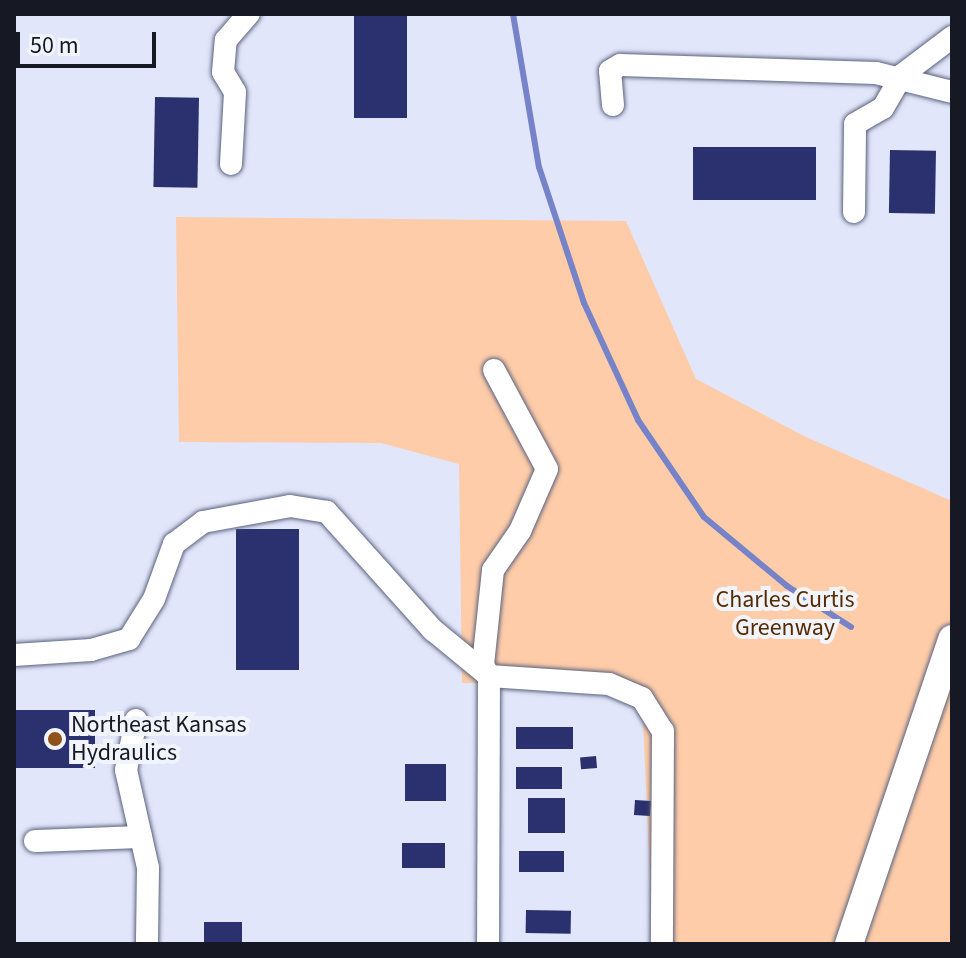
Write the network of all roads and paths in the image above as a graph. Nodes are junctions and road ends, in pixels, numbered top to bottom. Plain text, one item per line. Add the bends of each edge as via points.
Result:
1 (249, 14) edge
2 (952, 37) edge
3 (902, 75) junction
4 (952, 92) edge
5 (613, 105) dead end
6 (231, 164) dead end
7 (854, 212) dead end
8 (494, 370) dead end
9 (952, 639) edge
10 (14, 655) edge
11 (489, 676) junction
12 (136, 720) dead end
13 (141, 837) junction
14 (35, 841) dead end
15 (147, 944) edge
16 (488, 944) edge
17 (662, 944) edge
18 (849, 944) edge

1 - 6 street via 226,40 223,72 235,92
2 - 3 street
3 - 4 street
3 - 5 street via 620,65 610,71
3 - 7 street via 883,108 855,124
8 - 11 street via 547,469 520,531 493,570 483,650
9 - 18 main road
10 - 11 street via 91,650 129,639 154,599 174,544 203,522 290,506 327,512 433,630
11 - 16 street
11 - 17 street via 609,684 642,698 663,731
12 - 13 street via 126,770
13 - 14 street
13 - 15 street via 148,868

